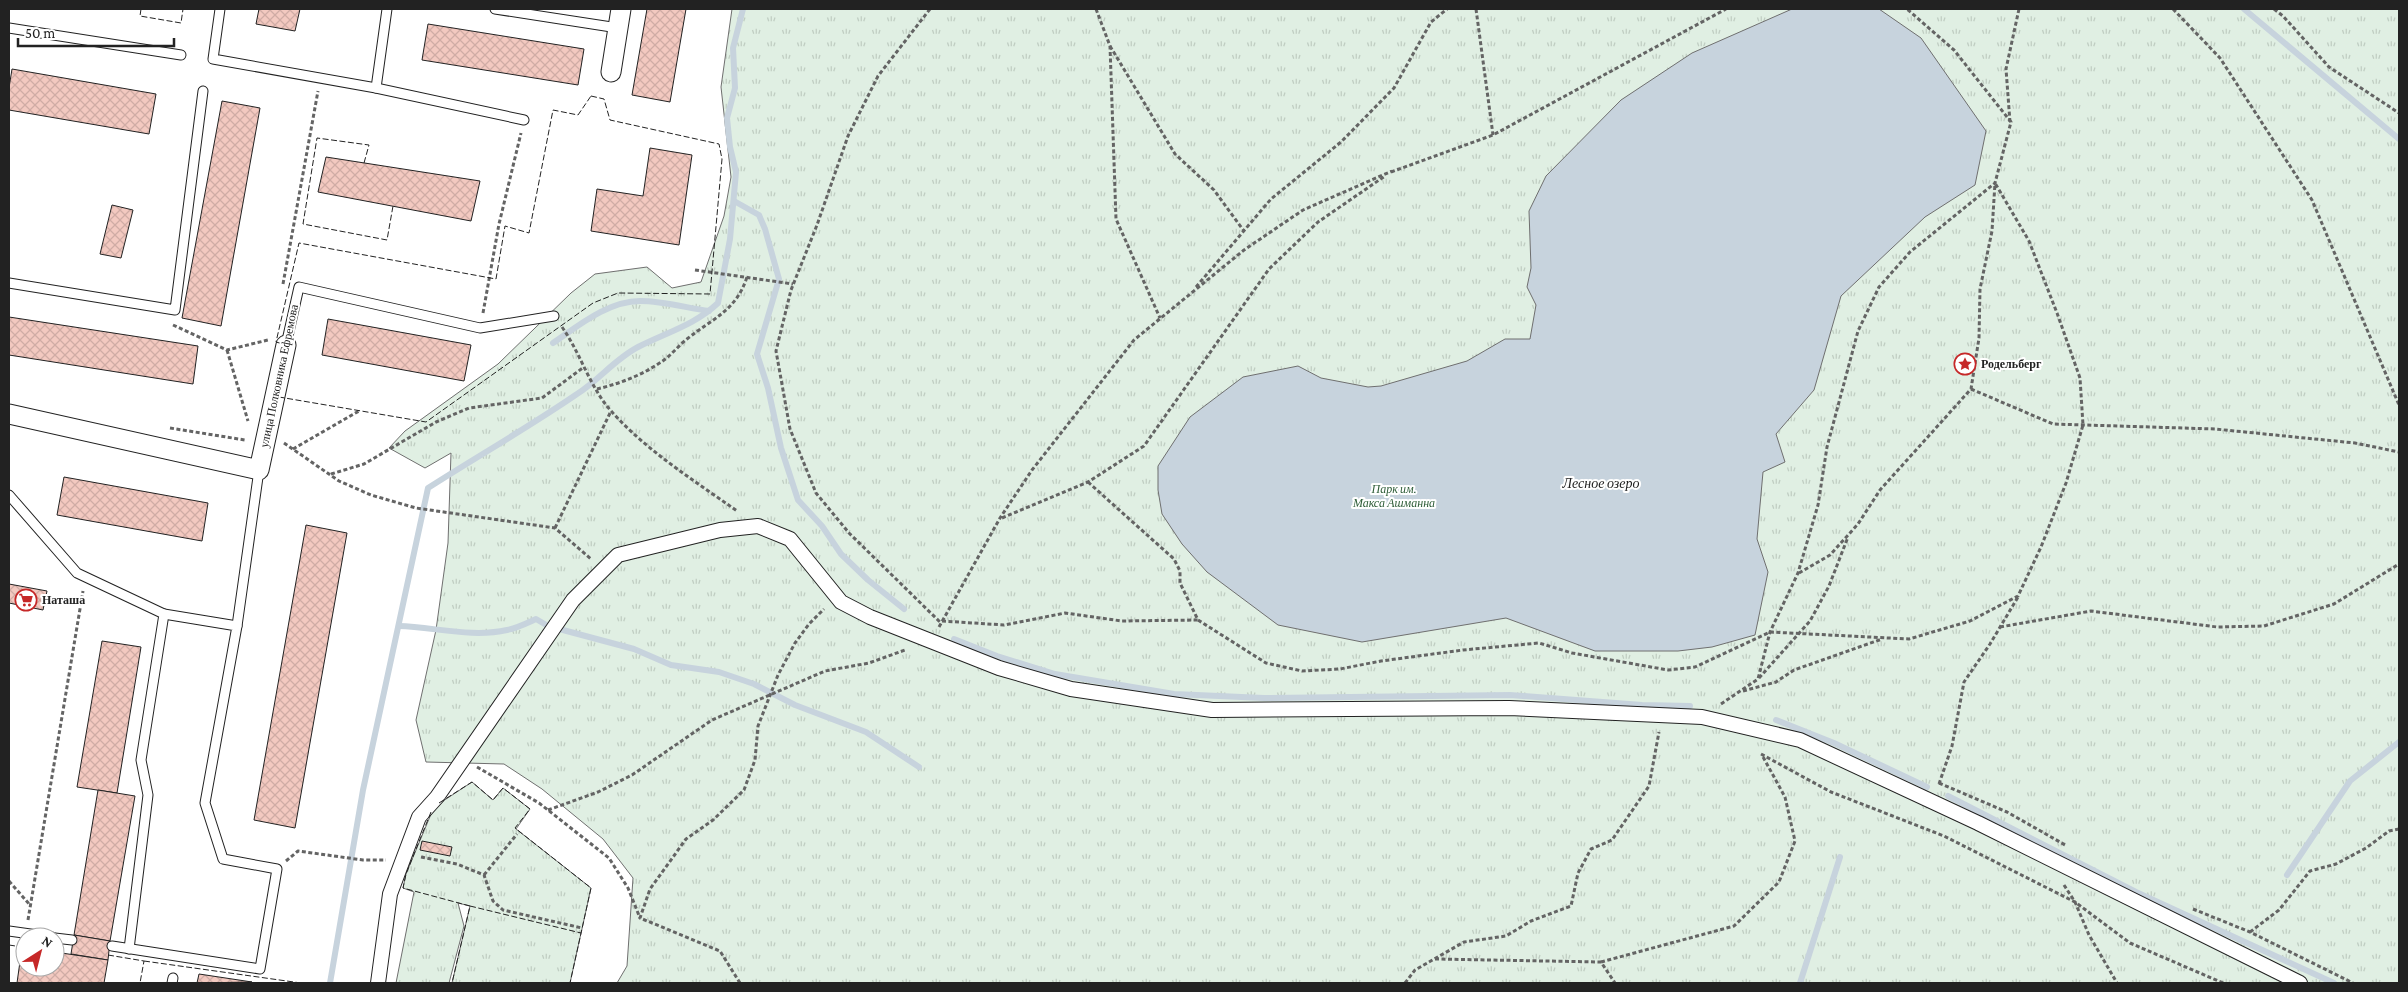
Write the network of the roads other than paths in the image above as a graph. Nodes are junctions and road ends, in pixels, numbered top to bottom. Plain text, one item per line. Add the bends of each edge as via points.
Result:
1 (220, 9) edge
2 (387, 9) edge
3 (495, 9) edge
4 (621, 9) edge
5 (9, 28) edge
6 (618, 28) junction
7 (181, 55) dead end
8 (611, 72) dead end
9 (376, 88) junction
10 (203, 91) dead end
11 (524, 120) road end
12 (9, 283) edge
13 (554, 316) dead end
14 (279, 342) joint
15 (9, 414) edge
16 (258, 470) junction
17 (9, 495) edge
18 (164, 614) junction
19 (237, 626) junction
20 (65, 939) edge
21 (72, 940) dead end
22 (112, 946) dead end
23 (129, 949) junction
24 (378, 983) edge
25 (2300, 983) edge

1 - 9 lane via 213,59
2 - 9 lane
3 - 6 lane
4 - 6 street
5 - 7 lane
6 - 8 street
9 - 11 lane
10 - 12 lane via 175,310
13 - 14 lane, улица Полковника Ефремова via 480,328 299,287
14 - 16 street, улица Полковника Ефремова via 260,436
15 - 16 street
16 - 19 lane
17 - 18 lane via 77,573
18 - 19 lane
18 - 23 lane via 140,760 148,795
19 - 23 lane via 205,803 222,859 277,869 260,970
20 - 21 lane
22 - 23 lane
24 - 25 street via 390,894 419,817 437,797 573,600 618,555 720,530 758,526 790,539 841,602 870,617 999,668 1071,689 1212,710 1508,708 1702,717 1800,740 1978,823

